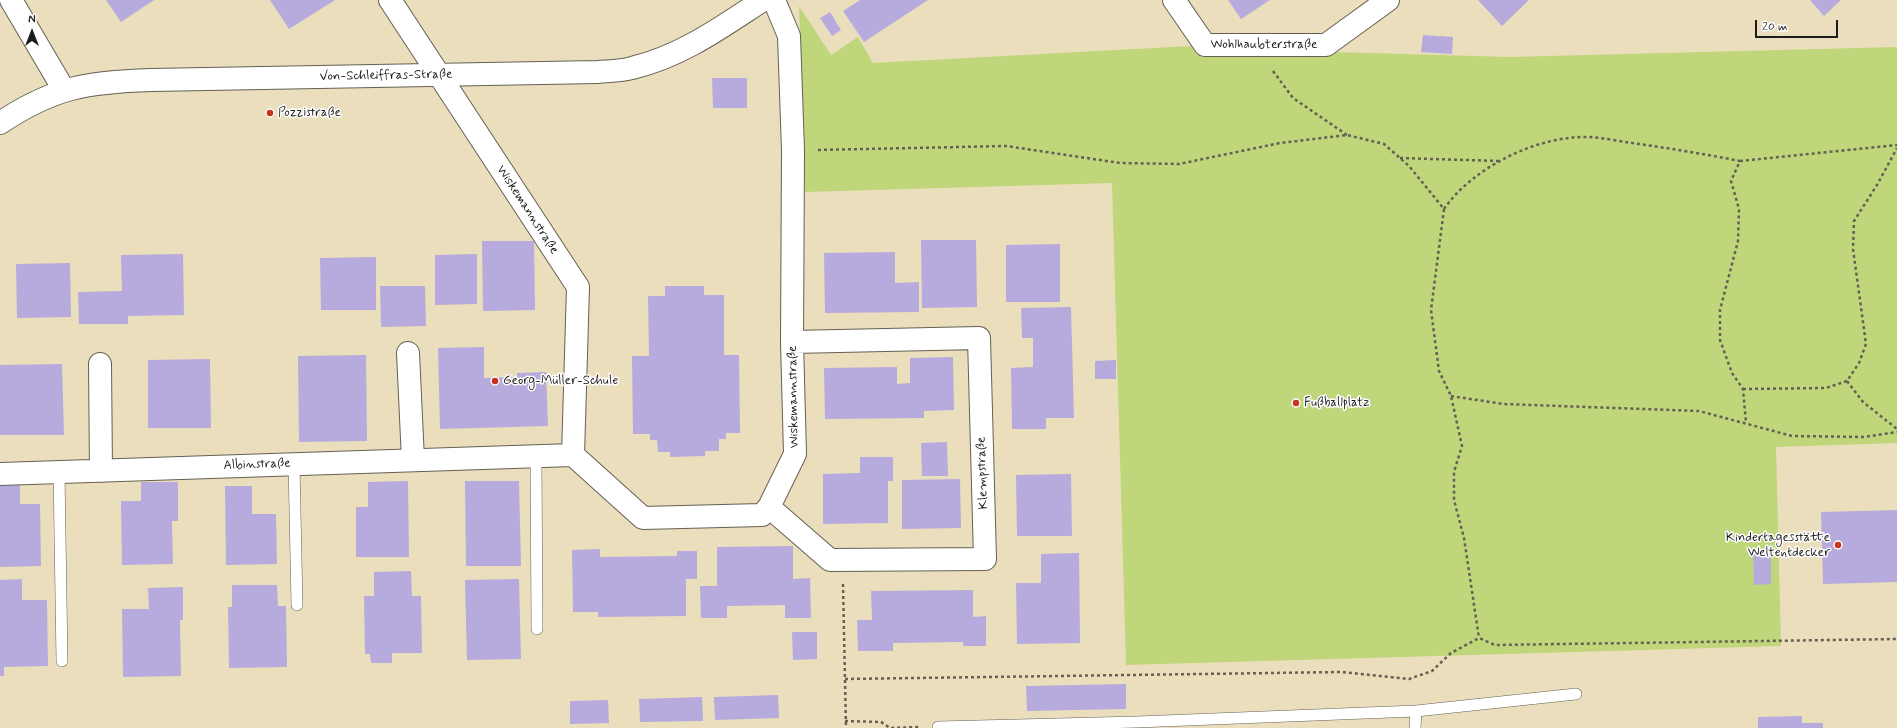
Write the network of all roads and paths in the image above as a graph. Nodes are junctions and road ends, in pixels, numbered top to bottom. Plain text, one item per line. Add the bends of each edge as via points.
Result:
1 (11, 0) edge
2 (390, 0) edge
3 (763, 0) edge
4 (774, 0) edge
5 (1174, 0) edge
6 (1388, 0) edge
7 (439, 76) junction
8 (64, 90) junction
9 (1293, 98) dead end
10 (0, 123) edge
11 (1348, 135) junction
12 (1897, 145) edge
13 (1897, 148) edge
14 (793, 150) junction
15 (1400, 158) junction
16 (1740, 160) junction
17 (1500, 162) junction
18 (1444, 209) junction
19 (792, 342) junction
20 (408, 353) dead end
21 (100, 364) dead end
22 (1847, 381) junction
23 (1742, 389) junction
24 (1451, 396) junction
25 (1746, 424) junction
26 (1897, 430) edge
27 (574, 455) junction
28 (536, 457) junction
29 (413, 460) junction
30 (294, 464) junction
31 (101, 470) junction
32 (59, 472) junction
33 (0, 474) edge
34 (769, 507) junction
35 (843, 560) junction
36 (296, 605) dead end
37 (537, 629) dead end
38 (1479, 638) junction
39 (1897, 639) edge
40 (62, 661) dead end
41 (845, 679) junction
42 (1576, 694) dead end
43 (1416, 711) junction
44 (846, 722) junction
45 (1135, 725) edge
46 (938, 727) joint
47 (846, 728) edge
48 (1415, 728) edge

1 - 8 street
2 - 7 street
3 - 7 street, Von-Schleiffras-Straße via 683,50 630,69
4 - 14 street, Wiskemannstraße via 789,36
5 - 6 street, Wohlhaubterstraße via 1205,45 1326,45
7 - 8 street, Von-Schleiffras-Straße via 120,81
7 - 27 street, Wiskemannstraße via 578,287
8 - 10 street, Von-Schleiffras-Straße via 41,99
9 - 11 path
11 - 14 path via 1280,144 1180,164 1120,163 1006,146
11 - 15 path via 1384,144
12 - 16 path
13 - 22 path via 1854,221 1853,249 1866,344
14 - 19 street, Wiskemannstraße
15 - 17 path
15 - 18 path
16 - 17 path via 1590,137 1550,142 1512,154
16 - 23 path via 1731,181 1739,209 1738,241 1720,310 1720,340 1732,373
17 - 18 path via 1478,174
18 - 24 path via 1432,310 1439,371
19 - 34 street, Wiskemannstraße via 795,454
19 - 35 street, Klempstraße via 979,338 985,559
20 - 29 street
21 - 31 street
22 - 23 path via 1826,388
22 - 26 path via 1863,402
23 - 25 path
24 - 25 path via 1503,404 1699,411
24 - 38 path via 1462,446 1454,472 1454,500 1464,538
25 - 26 path via 1792,436 1864,437
27 - 28 street, Albinstraße
27 - 34 street via 643,518 762,515
28 - 29 street, Albinstraße
28 - 37 lane
29 - 30 street, Albinstraße
30 - 31 street, Albinstraße
30 - 36 lane
31 - 32 street, Albinstraße
32 - 33 street, Albinstraße
32 - 40 lane
34 - 35 street, Klempstraße via 830,560
35 - 41 path
38 - 39 path via 1495,645
38 - 41 path via 1451,653 1432,671 1409,679 1342,672
41 - 44 path
42 - 43 lane
43 - 45 lane
43 - 48 lane
44 - 46 path via 881,722 890,728
44 - 47 path
45 - 46 lane

